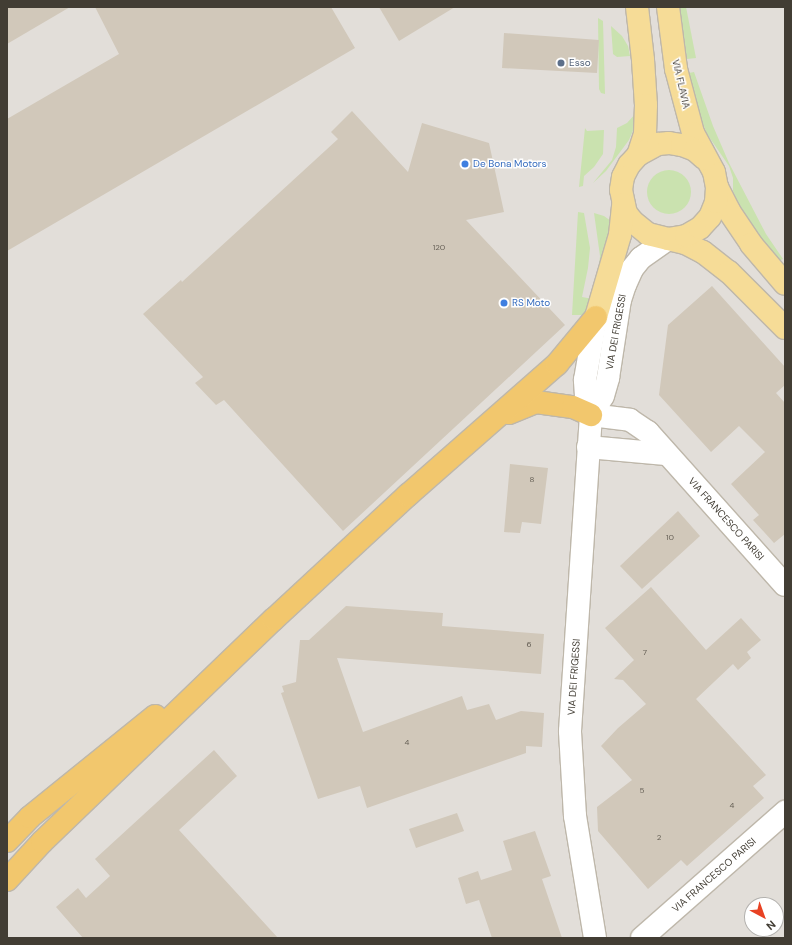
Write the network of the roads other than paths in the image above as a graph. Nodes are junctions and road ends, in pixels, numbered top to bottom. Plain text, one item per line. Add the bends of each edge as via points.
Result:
1 (637, 7) edge
2 (668, 7) edge
3 (638, 155) junction
4 (705, 159) junction
5 (717, 187) junction
6 (623, 204) junction
7 (668, 239) junction
8 (785, 284) edge
9 (596, 317) junction
10 (785, 328) edge
11 (591, 415) junction
12 (498, 416) junction
13 (588, 447) junction
14 (666, 454) junction
15 (785, 585) edge
16 (274, 619) junction
17 (785, 812) edge
18 (7, 841) edge
19 (7, 880) edge
20 (594, 938) edge
21 (642, 938) edge

1 - 3 main road, VIA FLAVIA via 646,105 645,134
2 - 4 main road, VIA FLAVIA via 676,69 693,133
3 - 4 main road, VIA FLAVIA via 658,144 670,143 695,150
3 - 6 main road, VIA FLAVIA via 623,177
4 - 5 main road, VIA FLAVIA via 714,172
5 - 7 main road, VIA FLAVIA via 713,210 700,228 686,236
5 - 8 main road, VIA FLAVIA via 728,211 751,244
6 - 7 main road, VIA FLAVIA via 639,228 658,238
6 - 9 main road via 620,235
7 - 10 main road, VIA FLAVIA via 685,243 703,252 729,272
7 - 11 street, VIA DEI FRIGESSI via 640,258 632,269 620,300 604,396
9 - 11 street, VIA DEI FRIGESSI via 585,380
9 - 12 highway via 557,364
11 - 12 highway via 573,407 536,402
11 - 13 street, VIA DEI FRIGESSI
11 - 14 street, VIA FRANCESCO PARISI via 630,420 648,432
12 - 16 highway
13 - 14 street
13 - 20 street, VIA DEI FRIGESSI via 570,731 575,816
14 - 15 street, VIA FRANCESCO PARISI
16 - 18 highway via 30,817
16 - 19 highway via 42,842
17 - 21 street, VIA FRANCESCO PARISI

